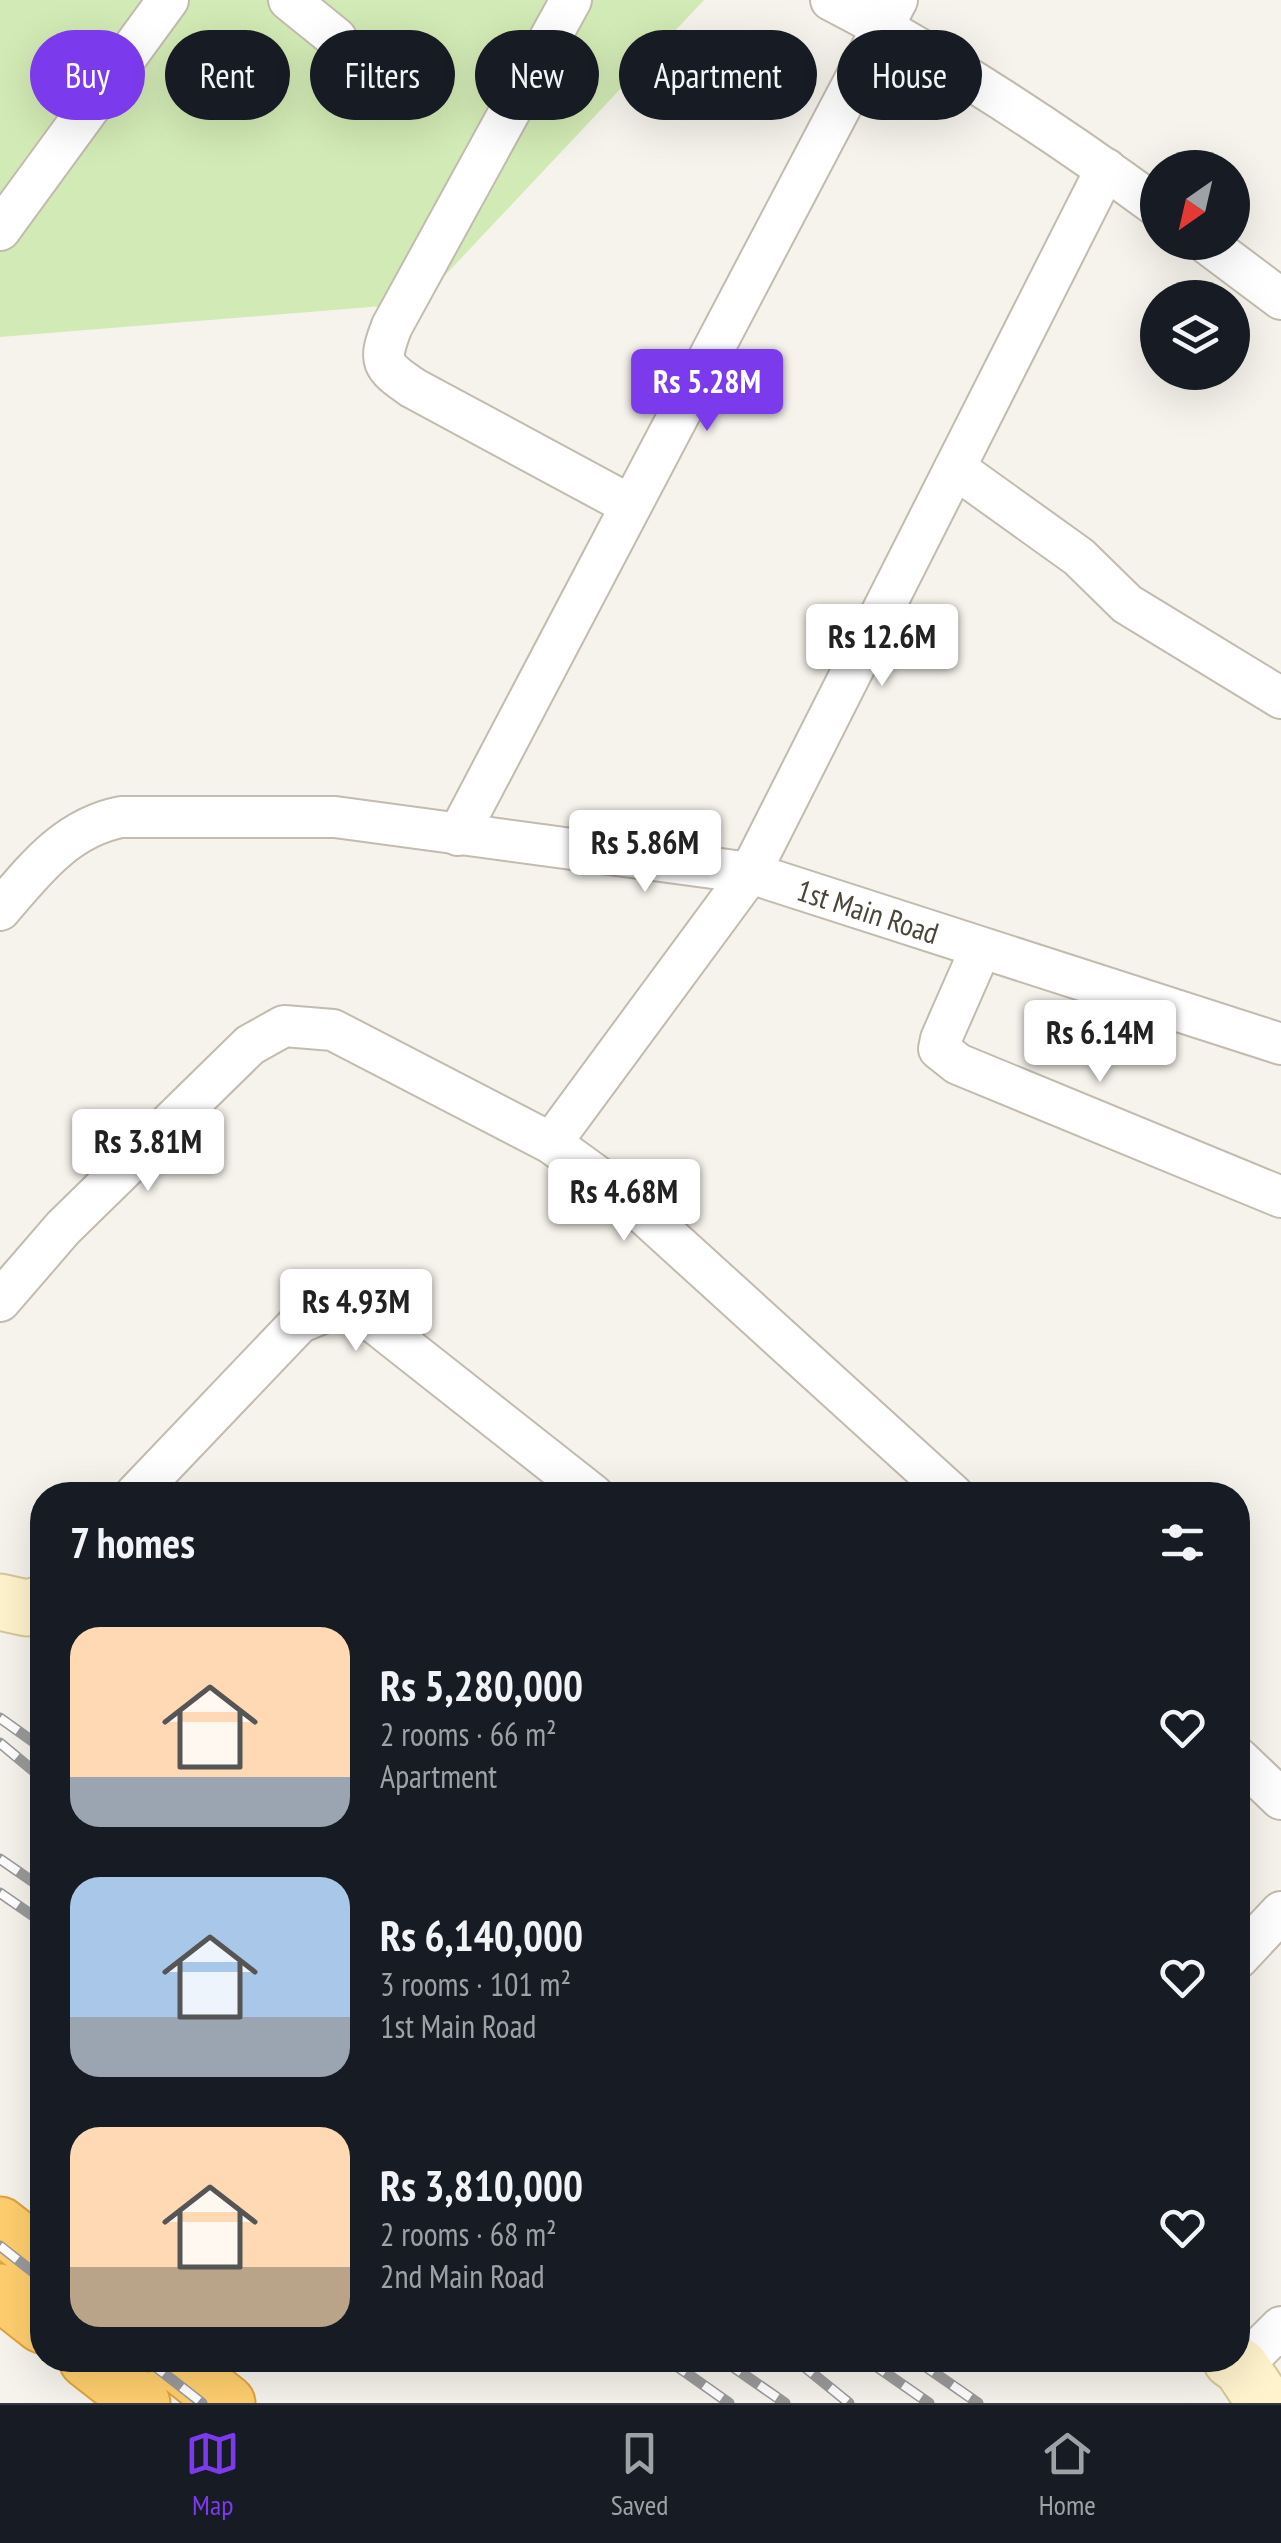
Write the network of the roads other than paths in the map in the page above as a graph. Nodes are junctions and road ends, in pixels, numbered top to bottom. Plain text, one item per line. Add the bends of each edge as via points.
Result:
1 (168, 0) edge
2 (289, 0) edge
3 (572, 0) edge
4 (831, 0) edge
5 (890, 13) edge
6 (326, 30) edge
7 (1106, 169) junction
8 (1140, 194) edge
9 (0, 230) edge
10 (1229, 260) edge
11 (1281, 299) edge
12 (955, 468) junction
13 (630, 505) junction
14 (1281, 698) edge
15 (458, 835) junction
16 (750, 873) junction
17 (0, 910) edge
18 (981, 948) junction
19 (1281, 1044) edge
20 (551, 1143) junction
21 (1281, 1198) edge
22 (0, 1301) edge
23 (147, 1482) edge
24 (577, 1482) edge
25 (939, 1482) edge
26 (1250, 1769) edge
27 (1281, 1799) edge
28 (1281, 1912) edge
29 (1250, 1945) edge
30 (0, 2225) edge
31 (30, 2249) edge
32 (0, 2292) edge
33 (30, 2316) edge
34 (1281, 2327) edge
35 (1250, 2371) edge
36 (102, 2372) edge
37 (188, 2372) edge
38 (142, 2403) edge
39 (228, 2403) edge

1 - 9 street
2 - 6 street
3 - 13 street via 382,352 392,374 413,388
4 - 5 street
5 - 7 street
5 - 13 street
7 - 8 street
7 - 12 street
10 - 11 street
12 - 14 street via 1078,557 1127,604
12 - 16 street
13 - 15 street
15 - 16 street, 1st Main Road
15 - 17 street, 1st Main Road via 335,818 122,817 94,822 75,835
16 - 18 street, 1st Main Road
16 - 20 street
18 - 19 street, 1st Main Road
18 - 21 street via 940,1040 947,1056
20 - 22 street via 334,1030 284,1026 250,1045 63,1228
20 - 25 street via 624,1196
23 - 24 street via 299,1322 332,1308 375,1323
26 - 27 street
28 - 29 street
30 - 31 highway
32 - 33 highway
34 - 35 street
36 - 38 highway
37 - 39 highway

